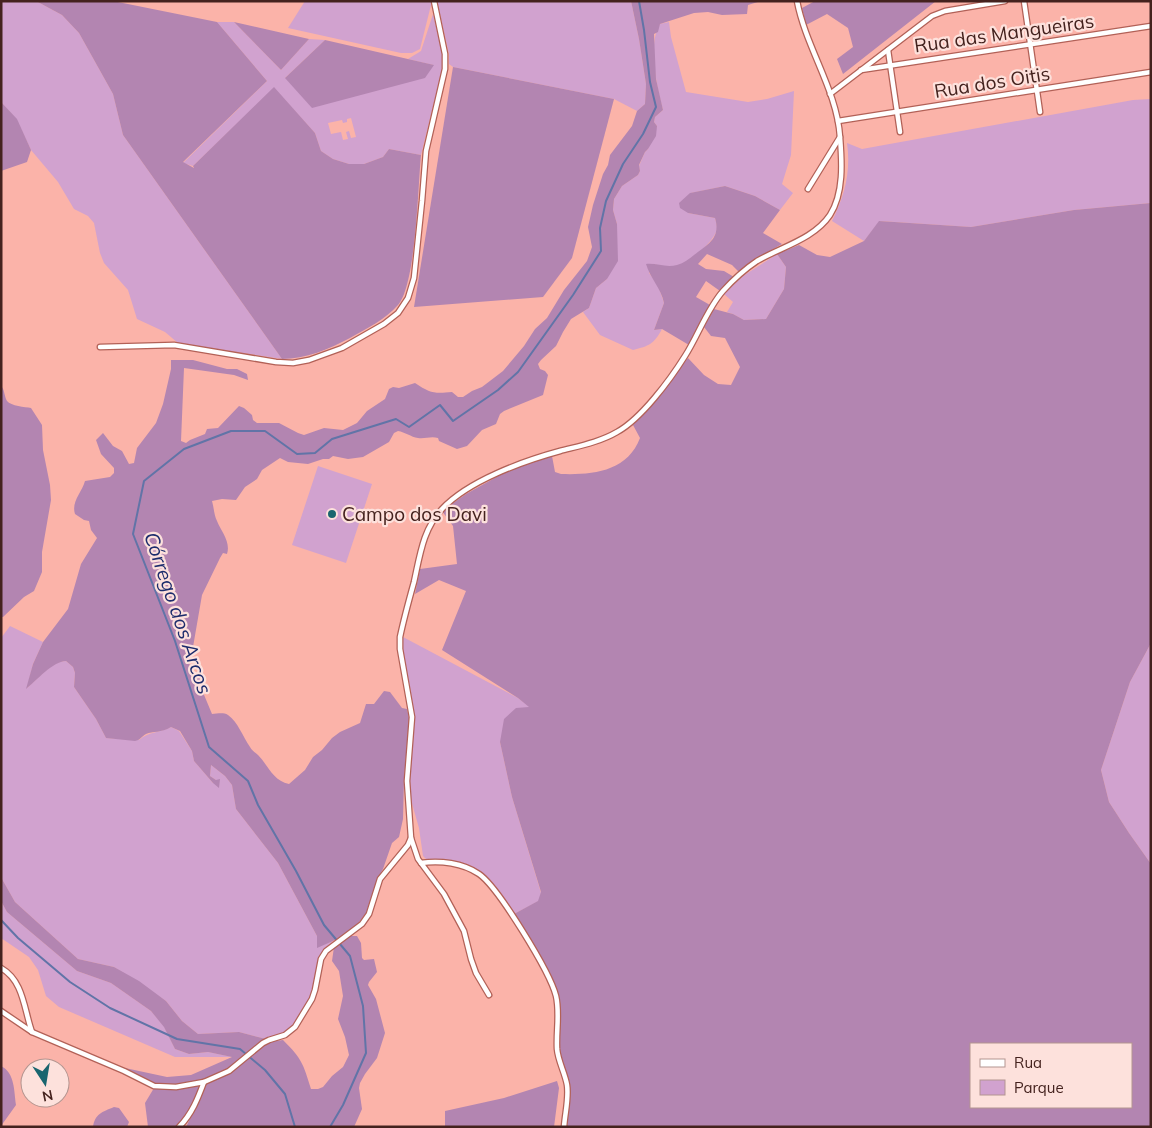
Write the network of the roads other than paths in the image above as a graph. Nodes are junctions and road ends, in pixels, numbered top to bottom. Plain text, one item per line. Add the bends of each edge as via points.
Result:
1 (434, 1) edge
2 (797, 1) edge
3 (1006, 1) edge
4 (1024, 1) edge
5 (1151, 26) edge
6 (1030, 46) junction
7 (888, 50) junction
8 (890, 65) junction
9 (861, 70) junction
10 (1151, 72) edge
11 (1037, 90) junction
12 (830, 94) junction
13 (897, 112) junction
14 (1040, 112) dead end
15 (838, 120) junction
16 (900, 132) dead end
17 (840, 137) junction
18 (808, 189) dead end
19 (100, 348) dead end
20 (411, 838) junction
21 (420, 863) junction
22 (1, 968) edge
23 (489, 996) dead end
24 (1, 1011) edge
25 (32, 1032) junction
26 (204, 1082) junction
27 (180, 1127) edge
28 (564, 1127) edge

1 - 19 street via 445,69 426,151 414,278 408,298 398,313 337,351 293,363 174,345
2 - 12 street via 801,20
3 - 7 street via 938,13
4 - 6 street
5 - 6 street, Rua das Mangueiras
6 - 8 street, Rua das Mangueiras
6 - 11 street
7 - 8 street
7 - 9 street
8 - 9 street, Rua das Mangueiras
8 - 13 street
9 - 12 street
10 - 11 street, Rua dos Oitis
11 - 13 street, Rua dos Oitis
11 - 14 street
12 - 15 street
13 - 15 street, Rua dos Oitis
13 - 16 street
15 - 17 street
17 - 18 street
17 - 20 street via 841,177 831,214 808,235 757,262 722,292 685,356 633,422 599,441 500,471 443,507 431,522 424,538 400,637 412,717 407,781
20 - 21 street
20 - 26 street via 380,879 366,919 326,951 321,959 312,998 290,1032 269,1040 229,1071
21 - 23 street via 444,894 464,931 476,973
21 - 28 street via 446,863 470,869 481,876 507,908 544,969 556,996 557,1051 568,1087
22 - 25 street via 12,976 18,986
24 - 25 street
25 - 26 street via 154,1086 176,1087
26 - 27 street via 198,1101

